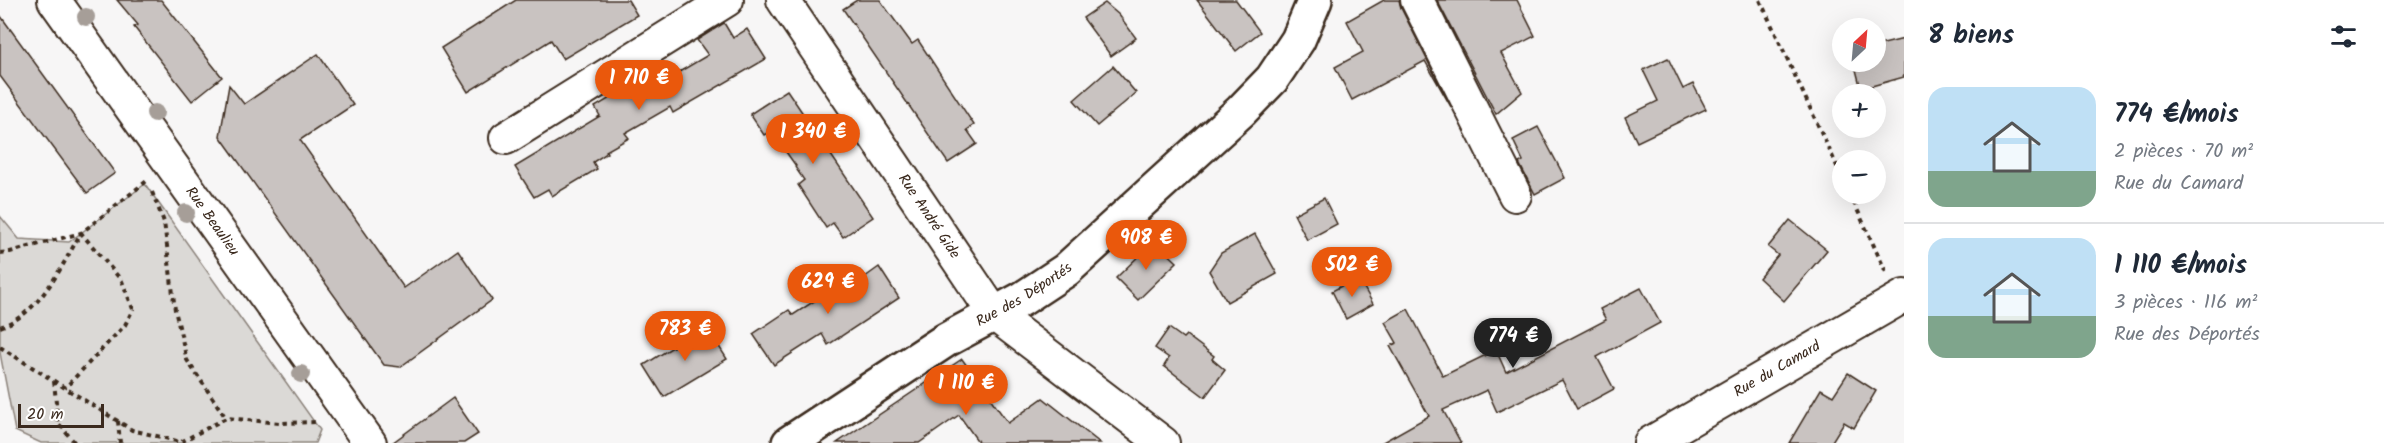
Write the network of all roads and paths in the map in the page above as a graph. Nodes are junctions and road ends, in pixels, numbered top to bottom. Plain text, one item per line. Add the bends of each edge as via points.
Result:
1 (54, 0) edge
2 (727, 0) edge
3 (783, 0) edge
4 (1315, 0) edge
5 (1417, 0) edge
6 (1760, 0) edge
7 (506, 138) dead end
8 (1832, 155) edge
9 (158, 171) junction
10 (1515, 195) dead end
11 (1855, 204) edge
12 (81, 233) junction
13 (0, 253) edge
14 (1902, 305) edge
15 (995, 315) junction
16 (0, 327) edge
17 (0, 347) edge
18 (54, 381) junction
19 (66, 388) junction
20 (226, 418) junction
21 (118, 421) junction
22 (364, 434) edge
23 (75, 443) edge
24 (120, 443) edge
25 (789, 443) edge
26 (1163, 443) edge
27 (1650, 443) edge

1 - 9 street, Rue Beaulieu
2 - 7 street
3 - 15 street, Rue André Gide
4 - 15 street, Rue des Déportés via 1286,61 1257,95 1066,270
5 - 10 street
6 - 8 path
9 - 12 path
9 - 20 path via 175,310 187,360
9 - 22 street, Rue Beaulieu
11 - 14 path
12 - 13 path
12 - 16 path via 39,300
12 - 19 path via 122,281 133,309 125,325
14 - 27 street, Rue du Camard
15 - 25 street, Rue des Déportés via 946,340
15 - 26 street, Rue André Gide
17 - 18 path
18 - 19 path
18 - 23 path via 58,423
19 - 21 path
20 - 21 path via 181,442 132,430
20 - 22 path via 280,423 310,421
21 - 24 path

